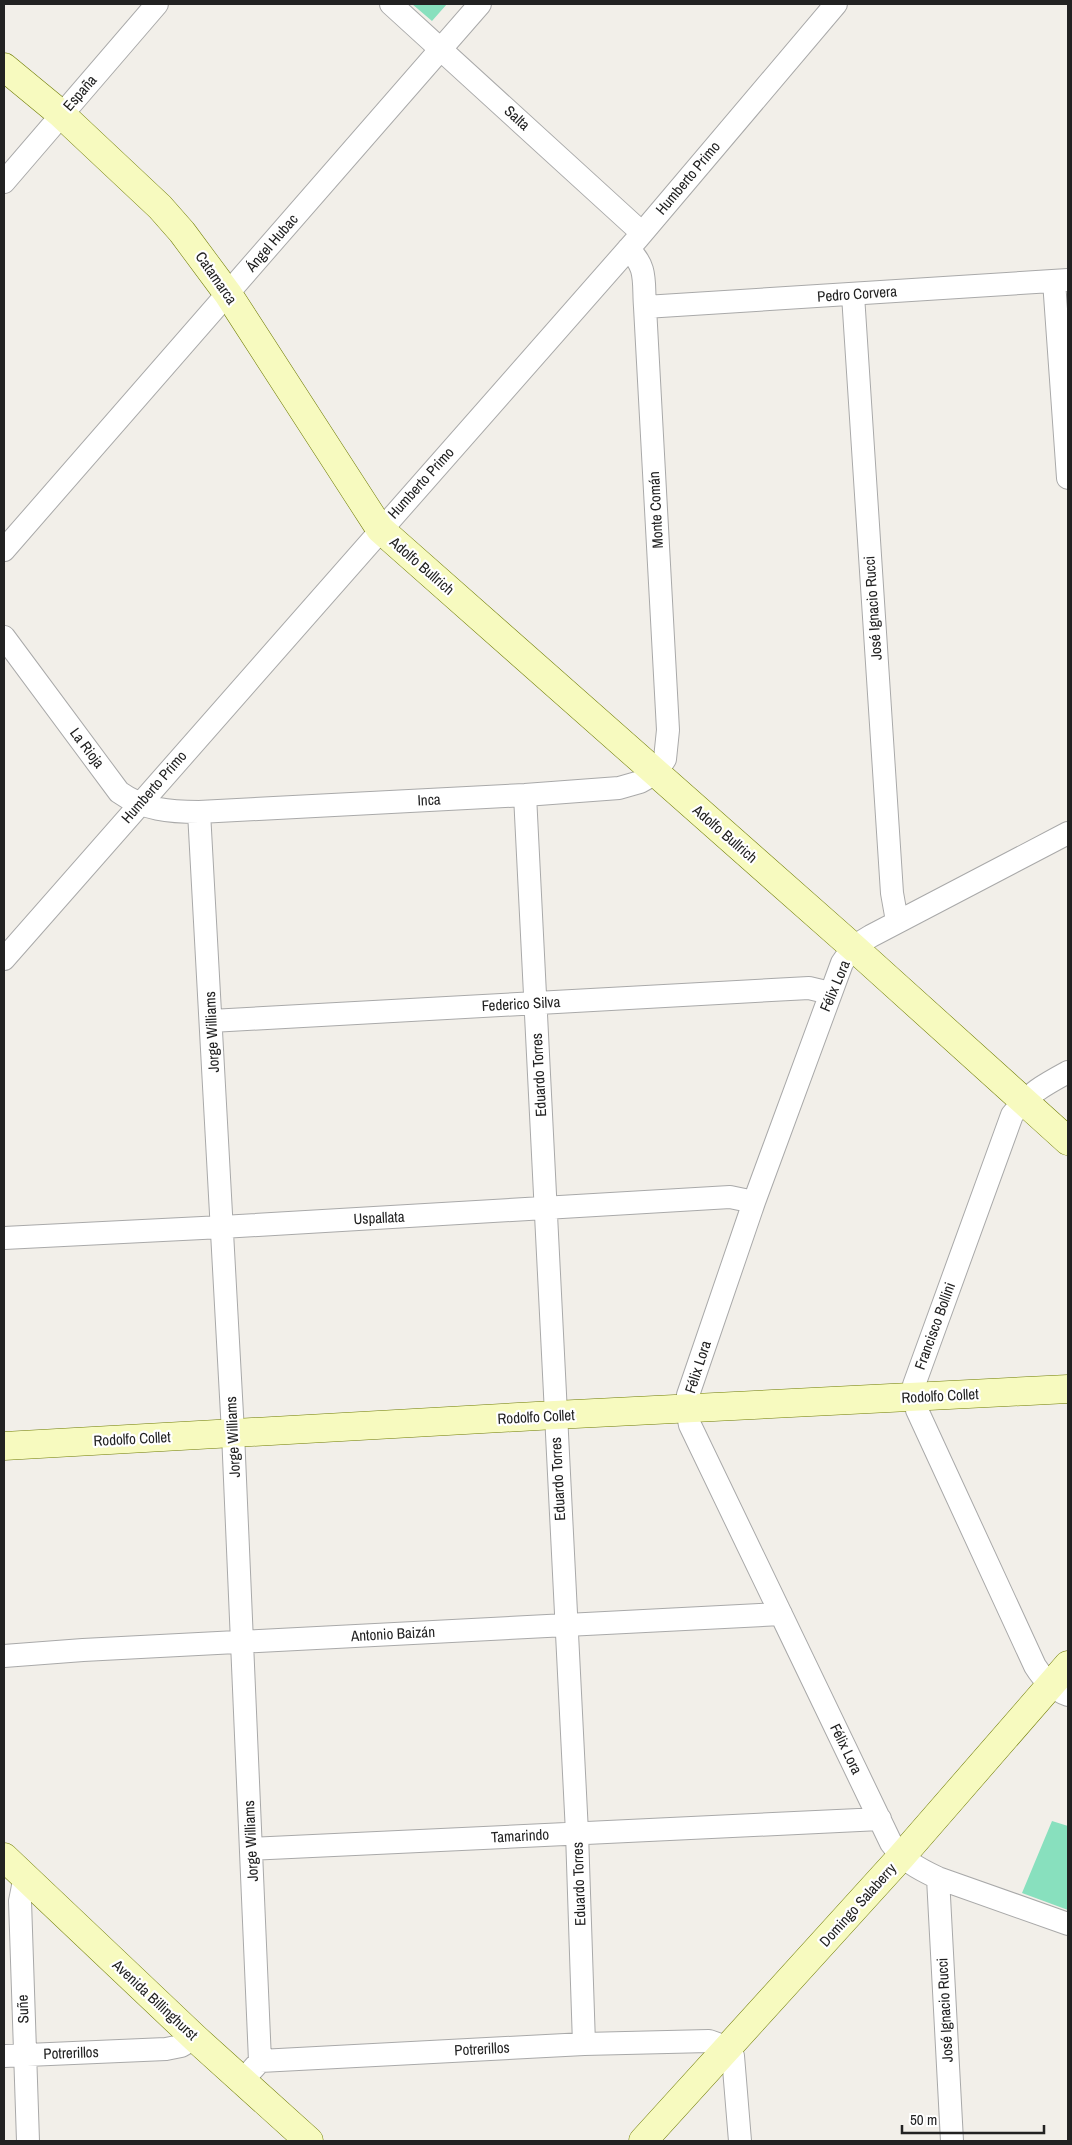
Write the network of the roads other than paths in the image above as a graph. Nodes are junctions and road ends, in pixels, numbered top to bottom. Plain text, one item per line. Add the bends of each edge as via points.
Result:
1 (157, 4) edge
2 (391, 4) edge
3 (480, 4) edge
4 (839, 4) edge
5 (441, 49) junction
6 (4, 67) edge
7 (61, 114) junction
8 (4, 182) edge
9 (642, 233) junction
10 (628, 249) junction
11 (1061, 281) edge
12 (228, 294) junction
13 (853, 295) junction
14 (645, 307) junction
15 (1068, 478) edge
16 (380, 529) junction
17 (4, 550) edge
18 (4, 637) edge
19 (656, 773) junction
20 (526, 795) junction
21 (140, 804) junction
22 (199, 812) junction
23 (1068, 833) edge
24 (897, 921) junction
25 (854, 947) junction
26 (4, 959) edge
27 (830, 993) junction
28 (535, 1003) junction
29 (211, 1021) junction
30 (1068, 1072) edge
31 (1023, 1101) junction
32 (1068, 1141) edge
33 (754, 1202) junction
34 (545, 1209) junction
35 (222, 1227) junction
36 (4, 1238) edge
37 (1068, 1389) edge
38 (914, 1397) junction
39 (686, 1410) junction
40 (555, 1415) junction
41 (233, 1433) junction
42 (4, 1446) edge
43 (781, 1614) junction
44 (566, 1624) junction
45 (241, 1643) junction
46 (4, 1656) edge
47 (1068, 1665) edge
48 (1059, 1690) edge
49 (880, 1819) junction
50 (577, 1833) junction
51 (251, 1849) junction
52 (4, 1857) edge
53 (901, 1857) junction
54 (25, 1876) junction
55 (938, 1878) junction
56 (1068, 1924) edge
57 (195, 2038) junction
58 (584, 2044) junction
59 (729, 2048) junction
60 (14, 2056) edge
61 (252, 2071) junction
62 (28, 2141) edge
63 (309, 2141) edge
64 (643, 2141) edge
65 (740, 2141) edge
66 (952, 2141) edge

1 - 7 street, España
2 - 5 street, Salta
3 - 5 street, Ángel Hubac
4 - 9 street, Humberto Primo
5 - 9 street, Salta
5 - 12 street, Ángel Hubac
6 - 7 street, Catamarca
7 - 8 street, España
7 - 12 street, Catamarca via 160,207
9 - 10 street, Humberto Primo
10 - 14 street, Monte Comán via 639,259 642,267
10 - 16 street, Humberto Primo
11 - 13 street, Pedro Corvera
11 - 15 street
12 - 16 street, Catamarca
12 - 17 street, Ángel Hubac
13 - 14 street, Pedro Corvera
13 - 24 street, José Ignacio Rucci via 892,893
14 - 19 street, Monte Comán via 668,730 665,758
16 - 19 street, Adolfo Bullrich
16 - 21 street, Humberto Primo
18 - 21 street, La Rioja via 120,792
19 - 20 street, Inca via 619,788
19 - 25 street, Adolfo Bullrich
20 - 22 street, Inca
20 - 28 street, Eduardo Torres
21 - 22 street, La Rioja via 174,812
21 - 26 street, Humberto Primo
22 - 29 street, Jorge Williams
23 - 24 street, Félix Lora
24 - 25 street, Félix Lora
25 - 27 street, Félix Lora via 842,963
25 - 31 street, Adolfo Bullrich
27 - 28 street, Federico Silva via 810,988
27 - 33 street, Félix Lora
28 - 29 street, Federico Silva
28 - 34 street, Eduardo Torres
29 - 35 street, Jorge Williams
30 - 31 street, Francisco Bollini via 1035,1090
31 - 32 street, Adolfo Bullrich
31 - 38 street, Francisco Bollini via 1012,1115 914,1385
33 - 34 street, Uspallata via 730,1197
33 - 39 street, Félix Lora via 688,1395
34 - 35 street, Uspallata
34 - 40 street, Eduardo Torres
35 - 36 street, Uspallata
35 - 41 street, Jorge Williams
37 - 38 street, Rodolfo Collet
38 - 39 street, Rodolfo Collet
38 - 48 street, Francisco Bollini via 917,1410 1035,1666 1041,1676
39 - 40 street, Rodolfo Collet
39 - 43 street, Félix Lora via 690,1425
40 - 41 street, Rodolfo Collet
40 - 44 street, Eduardo Torres
41 - 42 street, Rodolfo Collet
41 - 45 street, Jorge Williams
43 - 44 street, Antonio Baizán
43 - 49 street, Félix Lora
44 - 45 street, Antonio Baizán
44 - 50 street, Eduardo Torres
45 - 46 street, Antonio Baizán
45 - 51 street, Jorge Williams
47 - 48 street, Domingo Salaberry
48 - 53 street, Domingo Salaberry
49 - 50 street, Tamarindo
49 - 53 street, Félix Lora
50 - 51 street, Tamarindo
50 - 58 street, Eduardo Torres
51 - 61 street, Jorge Williams
52 - 54 street, Avenida Billinghurst
53 - 55 street, Félix Lora
53 - 59 street, Domingo Salaberry
54 - 57 street, Avenida Billinghurst
54 - 60 street, Suñe via 20,1901
55 - 56 street, Félix Lora
55 - 66 street, José Ignacio Rucci
57 - 60 street, Potrerillos via 181,2046 166,2049
57 - 61 street, Avenida Billinghurst
58 - 59 street, Potrerillos via 709,2041
58 - 61 street, Potrerillos
59 - 64 street, Domingo Salaberry
59 - 65 street via 735,2065
60 - 62 street, Suñe
61 - 63 street, Avenida Billinghurst

